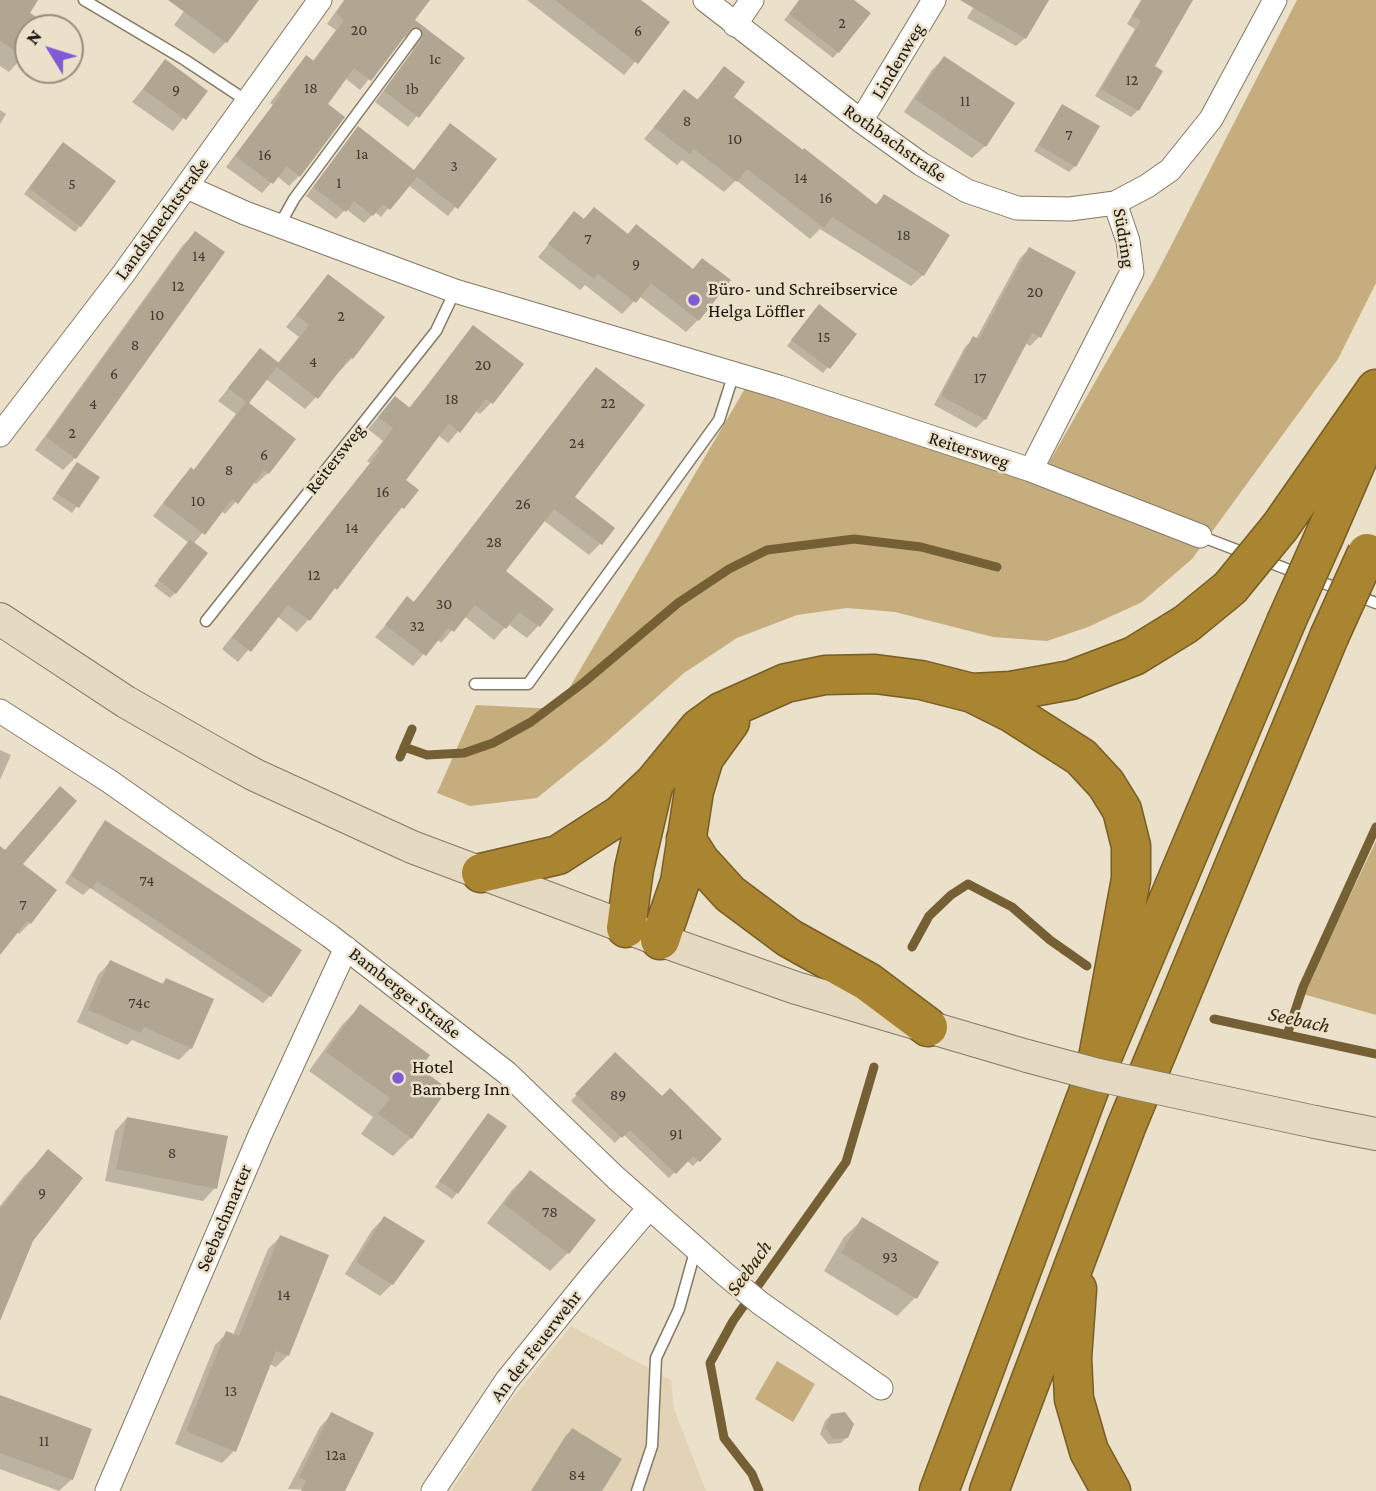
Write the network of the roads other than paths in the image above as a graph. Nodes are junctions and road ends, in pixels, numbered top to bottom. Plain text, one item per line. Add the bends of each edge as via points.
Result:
1 (84, 0) edge
2 (320, 0) edge
3 (705, 0) edge
4 (752, 0) edge
5 (934, 0) edge
6 (1275, 0) edge
7 (735, 25) junction
8 (416, 34) dead end
9 (247, 101) junction
10 (861, 121) junction
11 (187, 187) junction
12 (1115, 203) junction
13 (279, 226) junction
14 (455, 291) junction
15 (734, 373) junction
16 (1376, 389) edge
17 (1376, 417) edge
18 (0, 435) edge
19 (1031, 470) junction
20 (1200, 536) joint
21 (1372, 543) edge
22 (1376, 603) edge
23 (0, 619) edge
24 (206, 621) dead end
25 (475, 684) dead end
26 (972, 694) junction
27 (756, 696) junction
28 (0, 711) edge
29 (654, 783) junction
30 (686, 839) junction
31 (481, 873) junction
32 (643, 934) junction
33 (346, 948) junction
34 (928, 1027) junction
35 (1095, 1074) junction
36 (1376, 1134) edge
37 (649, 1208) junction
38 (1085, 1231) junction
39 (696, 1248) junction
40 (881, 1388) dead end
41 (107, 1491) edge
42 (433, 1491) edge
43 (637, 1491) edge
44 (939, 1491) edge
45 (989, 1491) edge
46 (1111, 1491) edge

1 - 9 lane
2 - 9 street, Landsknechtstraße
3 - 7 street, Rothbachstraße
4 - 7 street
5 - 10 street, Lindenweg
6 - 12 street, Südring via 1211,119 1170,170
7 - 10 street, Rothbachstraße
8 - 13 lane
9 - 11 street, Landsknechtstraße
10 - 12 street, Rothbachstraße via 955,185 1017,208 1070,209
11 - 13 street, Reitersweg
11 - 18 street, Landsknechtstraße
12 - 19 street, Südring via 1128,241 1132,272
13 - 14 street, Reitersweg
14 - 15 street, Reitersweg
14 - 24 lane, Reitersweg via 436,331
15 - 19 street, Reitersweg
15 - 25 lane via 719,420 528,684
16 - 26 highway, bridge via 1280,527 1230,588 1186,624 1134,656 1072,680
17 - 35 highway, bridge
19 - 20 street, Reitersweg
20 - 22 lane
21 - 38 highway, bridge via 1199,948
23 - 31 main road via 126,702 255,775 412,847
26 - 27 highway via 875,674 825,675 786,683
26 - 35 highway via 1012,713 1081,757 1122,810 1131,846 1131,879
27 - 29 highway via 699,728
27 - 30 highway via 724,728 704,758
28 - 33 street, Bamberger Straße via 175,826
29 - 31 highway via 621,815 558,855
29 - 32 highway via 634,869
30 - 32 highway via 680,882
30 - 34 highway via 730,894 789,938 868,982
31 - 32 main road
32 - 34 main road via 796,988
33 - 37 street, Bamberger Straße via 508,1073
33 - 41 street, Seebachmarter
34 - 36 main road, bridge via 1098,1075
35 - 44 highway
37 - 39 street, Bamberger Straße
37 - 42 street, An der Feuerwehr via 508,1380
38 - 45 highway
38 - 46 highway via 1074,1311 1074,1399 1089,1451
39 - 40 street, Bamberger Straße via 760,1303
39 - 43 lane via 680,1308 656,1358 652,1446

